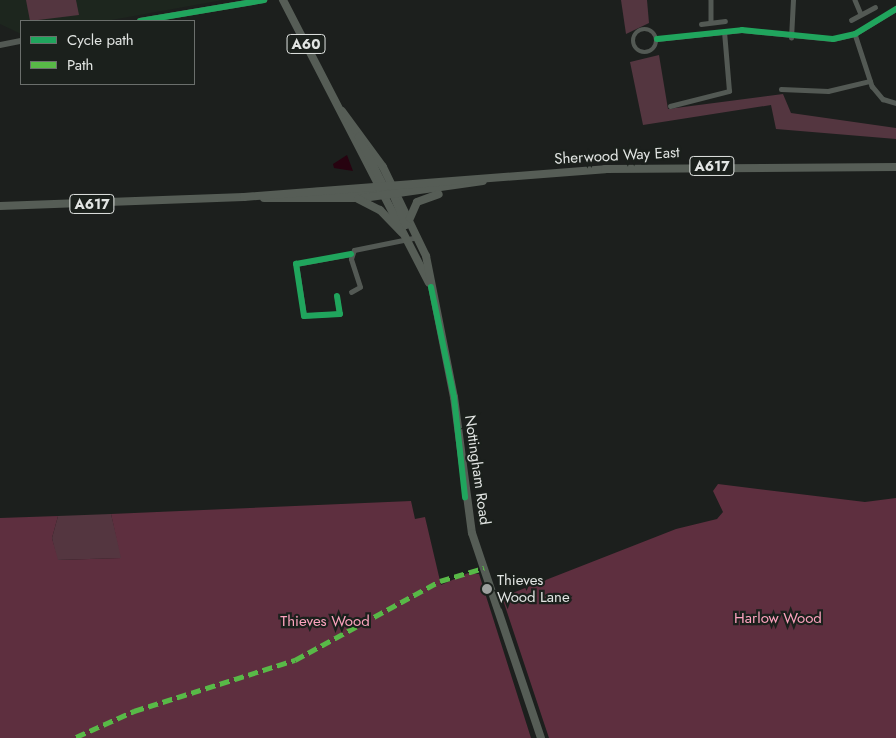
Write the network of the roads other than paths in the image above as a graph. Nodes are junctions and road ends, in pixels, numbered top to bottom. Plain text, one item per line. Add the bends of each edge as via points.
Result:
1 (264, 0) edge
2 (711, 0) edge
3 (793, 0) edge
4 (855, 0) edge
5 (285, 1) edge
6 (875, 7) dead end
7 (896, 9) edge
8 (861, 14) junction
9 (146, 20) edge
10 (851, 20) dead end
11 (725, 21) dead end
12 (711, 22) junction
13 (700, 24) dead end
14 (724, 32) junction
15 (855, 34) junction
16 (791, 38) junction
17 (657, 39) junction
18 (20, 41) edge
19 (0, 45) edge
20 (870, 81) junction
21 (781, 89) dead end
22 (790, 91) junction
23 (790, 98) dead end
24 (896, 103) edge
25 (670, 106) dead end
26 (342, 110) junction
27 (896, 167) edge
28 (490, 178) junction
29 (454, 187) junction
30 (388, 190) junction
31 (244, 197) junction
32 (358, 199) junction
33 (0, 206) edge
34 (410, 218) junction
35 (419, 237) junction
36 (410, 242) junction
37 (351, 254) junction
38 (431, 287) junction
39 (351, 292) dead end
40 (337, 296) dead end
41 (541, 738) edge

1 - 9 street
2 - 12 street
3 - 16 street
4 - 8 street
5 - 26 highway, Nottingham Road / A60
6 - 8 street
7 - 15 street
8 - 10 street
11 - 12 street
12 - 13 street
14 - 16 street via 752,31
14 - 17 street
14 - 25 street via 731,87 726,94
15 - 16 street via 819,40
15 - 20 street
17 - 17 street via 655,49 647,54 638,51 632,43 635,34 643,29
18 - 19 street
20 - 22 street via 828,91
20 - 24 street via 883,99
21 - 22 street
22 - 23 street
26 - 30 highway, Nottingham Road / A60
26 - 30 highway, Nottingham Road / A60 via 354,125
27 - 28 highway, Sherwood Way East / A617 via 702,166
28 - 29 highway, Sherwood Way East / A617
28 - 30 highway, Sherwood Way East / A617
29 - 30 highway
29 - 34 highway via 417,202
30 - 31 highway, A617 via 303,190
30 - 32 highway, A617
30 - 34 highway, Nottingham Road / A60
30 - 36 highway, Nottingham Road / A60
31 - 32 highway, A617
31 - 33 highway, A617
32 - 36 highway via 380,210
34 - 35 highway, Nottingham Road / A60
35 - 36 street
35 - 38 highway, Nottingham Road / A60
36 - 37 street
36 - 38 highway, Nottingham Road / A60
37 - 39 street via 360,287
37 - 40 street via 296,264 304,316 340,314
38 - 41 highway, Nottingham Road / A60 via 454,397 472,533

